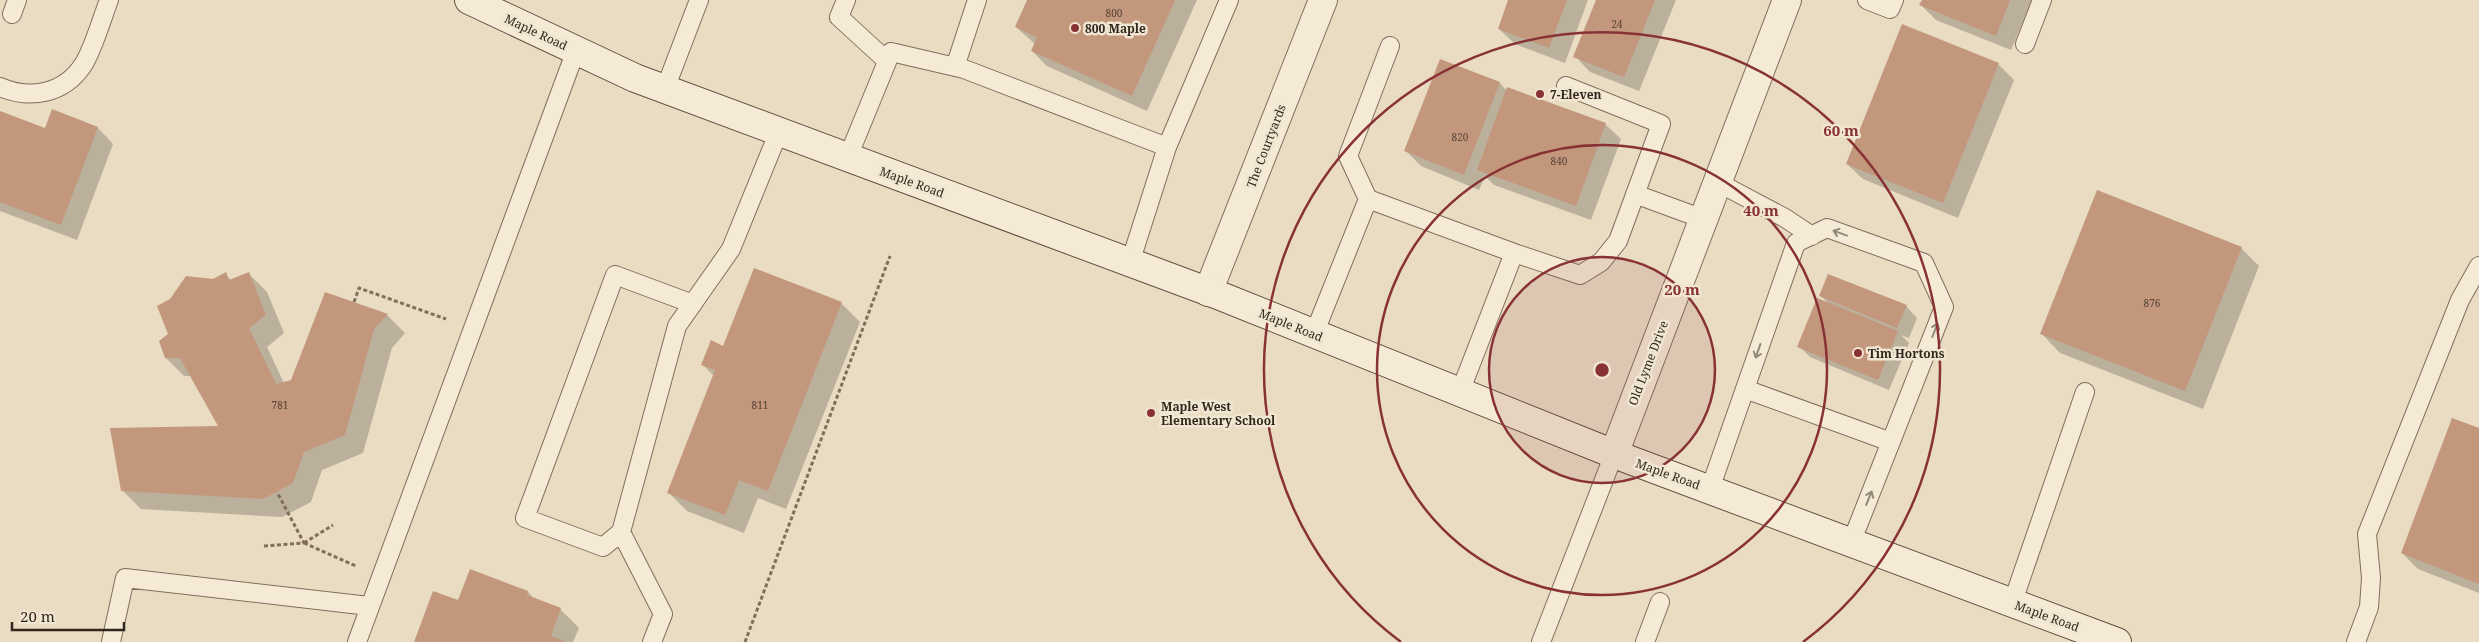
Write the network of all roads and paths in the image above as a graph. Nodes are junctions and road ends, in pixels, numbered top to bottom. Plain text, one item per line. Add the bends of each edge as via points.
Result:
1 (109, 0) edge
2 (469, 0) edge
3 (700, 0) edge
4 (846, 0) edge
5 (977, 0) edge
6 (1229, 0) edge
7 (1323, 0) edge
8 (1787, 0) edge
9 (1867, 0) edge
10 (1894, 0) edge
11 (2042, 0) edge
12 (2025, 44) dead end
13 (1390, 46) dead end
14 (576, 50) junction
15 (887, 61) junction
16 (955, 67) junction
17 (1566, 86) dead end
18 (0, 87) edge
19 (665, 89) junction
20 (779, 131) junction
21 (1167, 147) junction
22 (848, 157) junction
23 (1717, 182) junction
24 (1635, 194) junction
25 (1368, 199) junction
26 (1703, 219) junction
27 (1812, 236) junction
28 (1514, 253) junction
29 (890, 256) dead end
30 (1130, 263) junction
31 (2479, 266) edge
32 (1208, 292) junction
33 (354, 302) dead end
34 (693, 304) junction
35 (473, 329) junction
36 (1314, 334) junction
37 (1745, 390) junction
38 (1460, 392) junction
39 (2085, 392) dead end
40 (1892, 442) junction
41 (1614, 454) junction
42 (1710, 489) junction
43 (277, 492) dead end
44 (333, 525) dead end
45 (621, 532) junction
46 (304, 543) junction
47 (1851, 543) junction
48 (264, 546) dead end
49 (380, 577) junction
50 (1660, 602) dead end
51 (2012, 604) junction
52 (369, 606) junction
53 (111, 642) edge
54 (357, 642) edge
55 (652, 642) edge
56 (745, 642) edge
57 (1541, 642) edge
58 (1645, 642) edge
59 (2117, 642) edge
60 (2356, 642) edge

1 - 18 lane via 83,65 65,85 38,94 14,93
2 - 14 main road, Maple Road
3 - 19 lane
4 - 15 lane via 839,17
5 - 16 lane
6 - 21 lane
7 - 32 main road, The Courtyards
8 - 23 main road, Old Lyme Drive
9 - 10 lane via 1890,9
11 - 12 lane
13 - 25 lane via 1348,156
14 - 19 main road, Maple Road
14 - 35 lane
15 - 16 lane via 891,52
15 - 22 lane
16 - 21 lane
17 - 24 lane via 1661,124
19 - 20 main road, Maple Road
20 - 22 main road, Maple Road
20 - 34 lane via 731,249
21 - 30 lane
22 - 30 main road, Maple Road
23 - 26 main road, Old Lyme Drive
23 - 27 lane
24 - 26 lane
24 - 28 lane via 1618,241 1601,262 1580,275
25 - 28 lane
25 - 36 lane
26 - 41 main road, Old Lyme Drive
27 -> 37 lane via 1796,243
40 -> 27 lane via 1944,307 1924,263 1827,228
28 - 38 lane
29 - 56 path
30 - 32 main road, Maple Road
31 - 60 lane via 2460,300 2367,534 2372,578 2369,607
32 - 36 main road, Maple Road
33 - 35 path via 359,288
34 - 45 lane via 677,326
34 - 45 lane via 615,275 525,518 603,547
35 - 49 lane
36 - 38 main road, Maple Road
37 - 40 lane
37 - 42 lane
38 - 41 main road, Maple Road
39 - 51 lane
47 -> 40 lane
41 - 42 main road, Maple Road
41 - 57 lane, Old Lyme Drive
42 - 47 main road, Maple Road
43 - 46 path
44 - 46 path
45 - 55 lane via 663,614
46 - 48 path
46 - 49 path
47 - 51 main road, Maple Road
49 - 52 lane
50 - 58 lane
51 - 59 main road, Maple Road
52 - 53 lane via 125,578
52 - 54 lane

